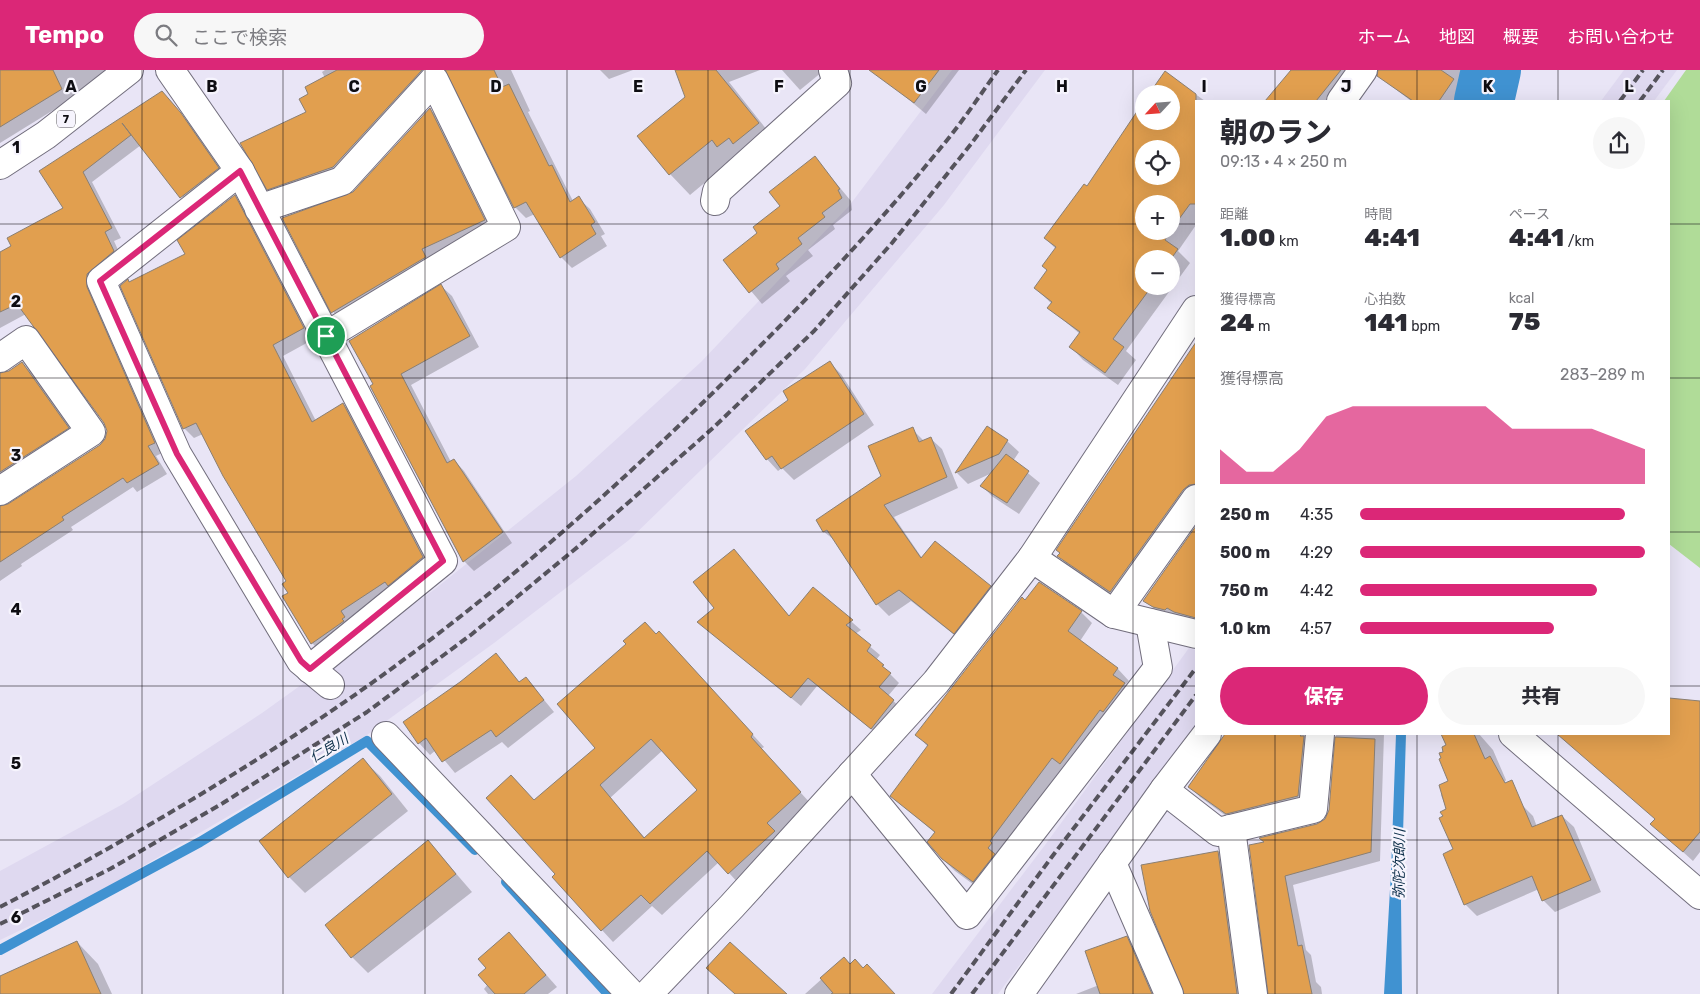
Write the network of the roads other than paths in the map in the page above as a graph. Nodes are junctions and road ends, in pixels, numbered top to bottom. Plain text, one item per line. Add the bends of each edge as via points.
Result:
1 (129, 70) edge
2 (170, 70) edge
3 (833, 70) edge
4 (1363, 70) edge
5 (1343, 100) edge
6 (0, 165) edge
7 (240, 171) junction
8 (715, 201) dead end
9 (259, 209) junction
10 (1195, 312) edge
11 (326, 336) junction
12 (0, 358) edge
13 (0, 491) edge
14 (1195, 500) edge
15 (1032, 558) junction
16 (1114, 614) junction
17 (1150, 623) junction
18 (1195, 634) edge
19 (1206, 735) edge
20 (1320, 735) edge
21 (1514, 735) edge
22 (386, 736) dead end
23 (852, 774) junction
24 (1164, 790) junction
25 (1231, 829) junction
26 (1112, 863) junction
27 (1700, 895) edge
28 (1024, 991) edge
29 (631, 994) edge
30 (648, 994) edge
31 (1169, 994) edge
32 (1253, 994) edge

1 - 6 street, 7 via 46,135
2 - 7 street
3 - 8 street via 837,83 717,190
4 - 5 street
7 - 9 street
7 - 11 street via 100,281 177,454 301,661 320,677 443,561
9 - 11 street
9 - 11 street via 342,181 434,80 506,227
10 - 15 street
12 - 13 street via 26,340 91,432
14 - 16 street
15 - 16 street
15 - 23 street via 936,682
16 - 17 street
17 - 18 street
17 - 23 street via 1158,668 967,915
19 - 24 street
20 - 25 street via 1313,809
21 - 27 street
22 - 29 street
23 - 30 street
24 - 25 street via 1218,832
24 - 26 street
25 - 32 street
26 - 28 street
26 - 31 street

